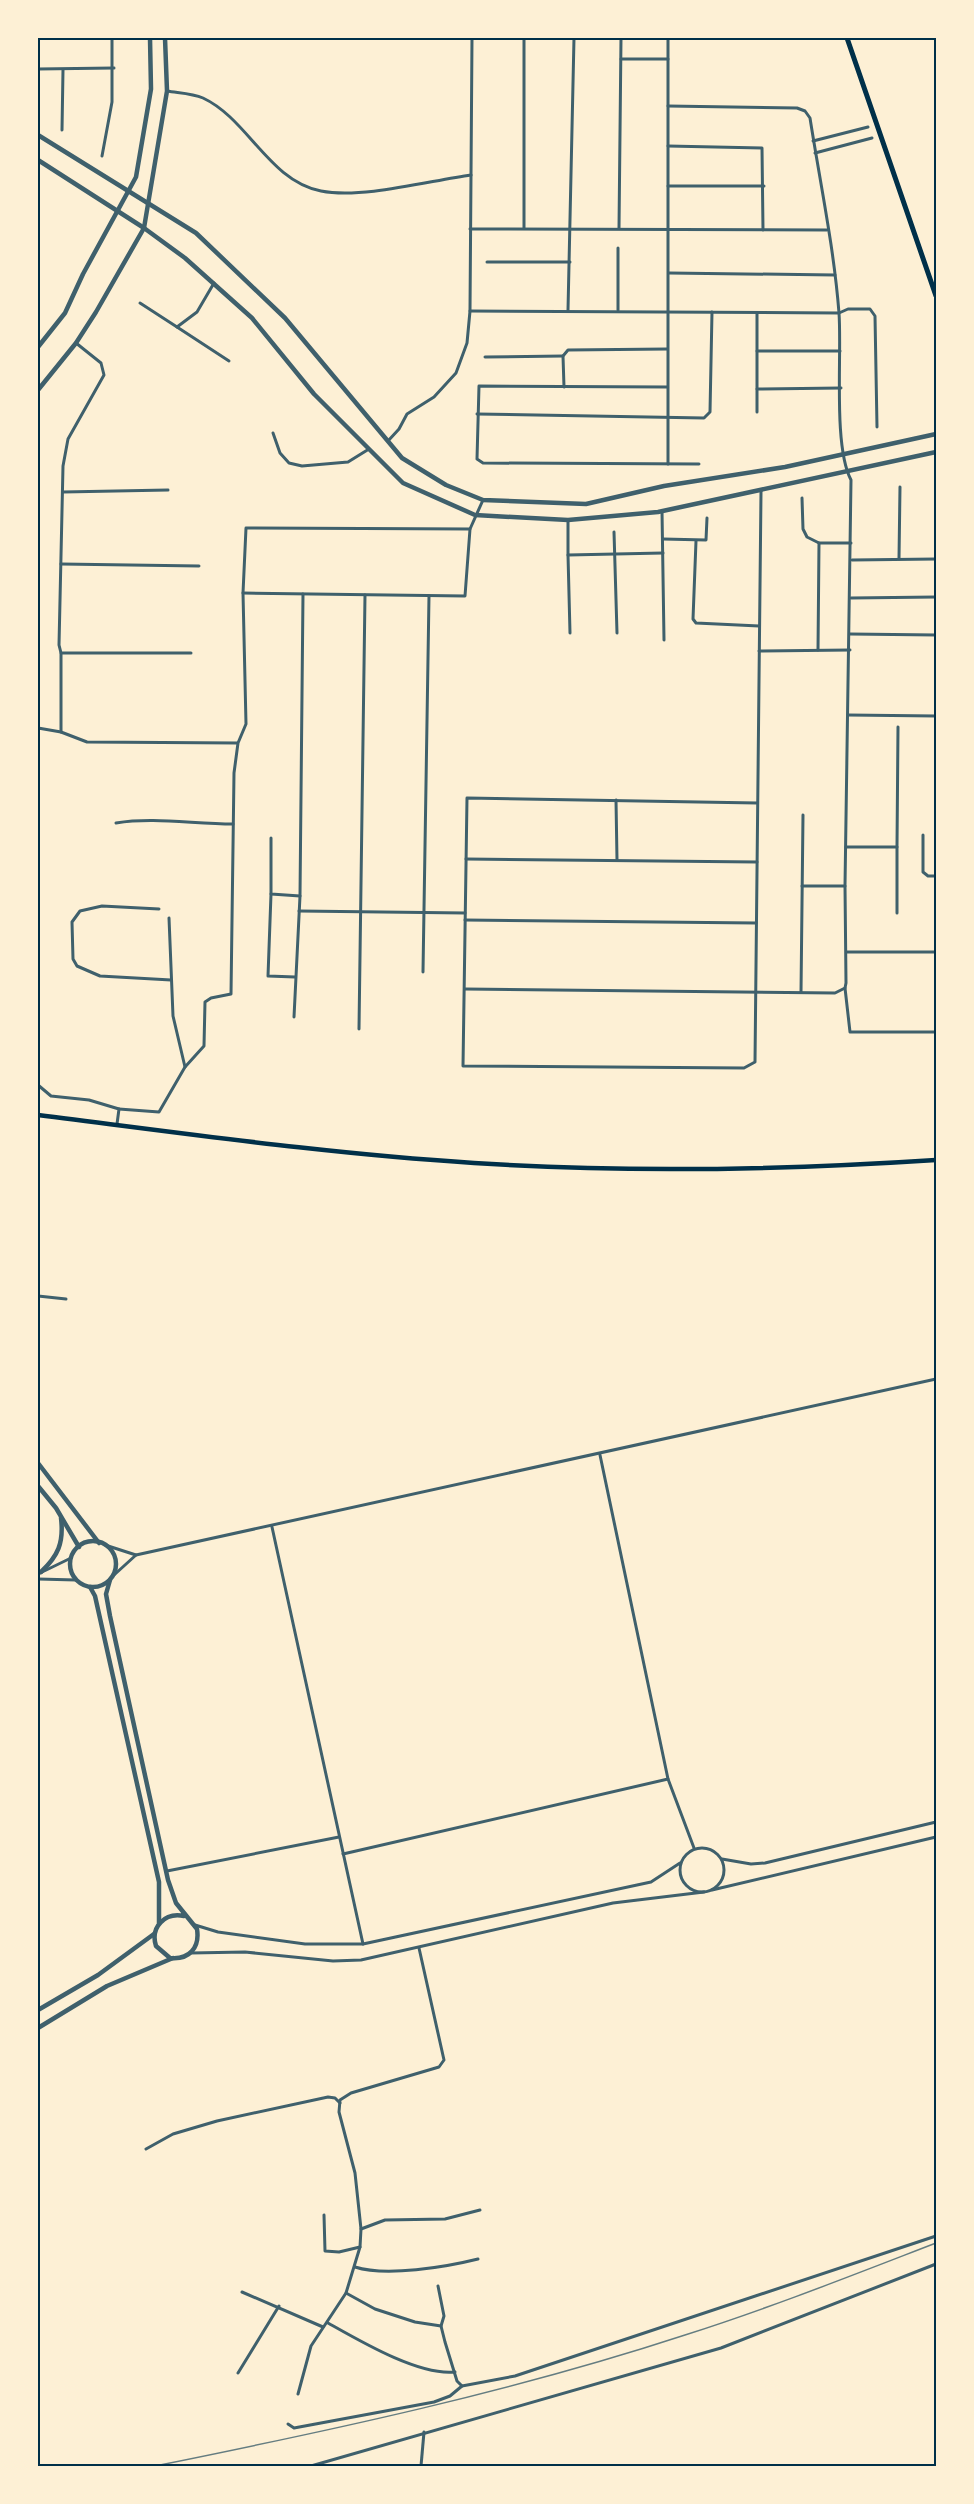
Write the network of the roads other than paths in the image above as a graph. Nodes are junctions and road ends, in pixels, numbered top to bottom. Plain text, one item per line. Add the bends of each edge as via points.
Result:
1 (112, 38) edge
2 (150, 38) edge
3 (165, 38) edge
4 (472, 38) edge
5 (525, 38) edge
6 (574, 38) edge
7 (621, 38) edge
8 (668, 38) edge
9 (847, 38) edge
10 (621, 59) junction
11 (668, 59) junction
12 (114, 68) junction
13 (38, 69) edge
14 (63, 69) junction
15 (167, 91) junction
16 (668, 106) junction
17 (868, 127) dead end
18 (62, 130) dead end
19 (38, 135) edge
20 (872, 138) dead end
21 (813, 141) junction
22 (668, 146) junction
23 (815, 153) junction
24 (102, 156) dead end
25 (38, 160) edge
26 (471, 175) junction
27 (668, 186) junction
28 (764, 186) junction
29 (129, 190) junction
30 (147, 202) junction
31 (119, 212) junction
32 (144, 228) junction
33 (524, 228) junction
34 (572, 228) junction
35 (619, 228) junction
36 (470, 229) junction
37 (669, 229) junction
38 (763, 230) junction
39 (827, 230) junction
40 (618, 248) dead end
41 (487, 262) dead end
42 (570, 262) junction
43 (668, 273) junction
44 (835, 275) junction
45 (214, 283) junction
46 (936, 296) edge
47 (140, 303) dead end
48 (470, 310) junction
49 (568, 310) junction
50 (618, 310) junction
51 (668, 310) junction
52 (712, 312) junction
53 (757, 313) junction
54 (839, 313) junction
55 (177, 327) junction
56 (76, 343) junction
57 (38, 347) edge
58 (668, 349) junction
59 (757, 351) junction
60 (840, 351) junction
61 (563, 356) junction
62 (485, 357) dead end
63 (229, 361) dead end
64 (564, 387) junction
65 (667, 387) junction
66 (841, 388) junction
67 (757, 389) junction
68 (38, 390) edge
69 (757, 412) dead end
70 (477, 414) junction
71 (667, 417) junction
72 (877, 427) dead end
73 (273, 433) dead end
74 (936, 434) edge
75 (388, 441) junction
76 (369, 449) junction
77 (936, 452) edge
78 (842, 453) junction
79 (668, 464) junction
80 (699, 464) dead end
81 (847, 472) junction
82 (900, 487) dead end
83 (168, 490) dead end
84 (63, 492) junction
85 (761, 492) junction
86 (802, 498) dead end
87 (483, 500) junction
88 (662, 511) junction
89 (475, 514) junction
90 (707, 518) dead end
91 (568, 520) junction
92 (470, 529) junction
93 (614, 532) dead end
94 (663, 539) junction
95 (696, 541) junction
96 (819, 543) junction
97 (851, 543) junction
98 (663, 553) junction
99 (615, 554) junction
100 (568, 555) junction
101 (899, 559) junction
102 (936, 559) edge
103 (852, 560) junction
104 (61, 564) junction
105 (199, 566) dead end
106 (243, 593) junction
107 (303, 594) junction
108 (365, 595) junction
109 (429, 596) junction
110 (936, 597) edge
111 (851, 598) junction
112 (759, 626) junction
113 (570, 633) dead end
114 (617, 633) dead end
115 (850, 634) junction
116 (936, 635) edge
117 (664, 640) dead end
118 (818, 650) junction
119 (850, 650) junction
120 (759, 651) junction
121 (61, 653) junction
122 (191, 653) dead end
123 (848, 715) junction
124 (936, 717) edge
125 (898, 727) dead end
126 (38, 728) edge
127 (61, 732) junction
128 (238, 743) junction
129 (616, 800) junction
130 (758, 803) junction
131 (803, 815) dead end
132 (116, 823) dead end
133 (233, 824) junction
134 (923, 835) dead end
135 (271, 838) dead end
136 (846, 847) junction
137 (897, 847) junction
138 (466, 859) junction
139 (617, 860) junction
140 (757, 862) junction
141 (936, 876) edge
142 (802, 886) junction
143 (845, 886) junction
144 (271, 894) junction
145 (300, 896) junction
146 (159, 909) dead end
147 (298, 911) junction
148 (361, 912) junction
149 (424, 913) junction
150 (465, 913) junction
151 (897, 913) dead end
152 (169, 918) dead end
153 (465, 920) junction
154 (756, 923) junction
155 (847, 952) junction
156 (936, 952) edge
157 (423, 972) dead end
158 (296, 977) junction
159 (171, 980) junction
160 (845, 988) junction
161 (465, 989) junction
162 (755, 991) junction
163 (801, 992) junction
164 (294, 1017) dead end
165 (359, 1029) dead end
166 (936, 1032) edge
167 (185, 1067) junction
168 (38, 1085) edge
169 (119, 1109) junction
170 (38, 1114) edge
171 (117, 1124) junction
172 (936, 1160) edge
173 (38, 1296) edge
174 (66, 1299) dead end
175 (936, 1379) edge
176 (600, 1455) junction
177 (38, 1463) edge
178 (38, 1486) edge
179 (61, 1515) junction
180 (272, 1527) junction
181 (99, 1543) junction
182 (105, 1545) junction
183 (79, 1547) junction
184 (136, 1556) junction
185 (71, 1558) junction
186 (39, 1573) edge
187 (114, 1575) junction
188 (38, 1579) edge
189 (76, 1580) junction
190 (110, 1580) junction
191 (90, 1587) junction
192 (668, 1779) junction
193 (936, 1822) edge
194 (339, 1837) junction
195 (936, 1837) edge
196 (694, 1848) junction
197 (343, 1854) junction
198 (722, 1859) junction
199 (680, 1863) junction
200 (166, 1871) junction
201 (712, 1890) junction
202 (704, 1892) junction
203 (184, 1916) junction
204 (159, 1923) junction
205 (195, 1925) junction
206 (154, 1934) junction
207 (363, 1944) junction
208 (419, 1948) junction
209 (191, 1953) junction
210 (173, 1958) junction
211 (38, 2010) edge
212 (38, 2028) edge
213 (340, 2103) junction
214 (147, 2149) dead end
215 (480, 2211) dead end
216 (324, 2215) dead end
217 (361, 2229) junction
218 (936, 2236) edge
219 (360, 2247) junction
220 (478, 2259) dead end
221 (936, 2264) edge
222 (355, 2267) junction
223 (438, 2286) dead end
224 (242, 2292) dead end
225 (346, 2292) junction
226 (279, 2306) junction
227 (328, 2324) junction
228 (441, 2326) junction
229 (323, 2327) junction
230 (455, 2372) junction
231 (238, 2373) dead end
232 (462, 2386) junction
233 (298, 2394) dead end
234 (288, 2424) dead end
235 (424, 2432) junction
236 (311, 2466) edge
237 (421, 2466) edge

1 - 12 street
2 - 29 street via 152,89 136,177
3 - 15 street
4 - 26 street
5 - 33 street
6 - 34 street
7 - 10 street
8 - 11 street
9 - 46 main road
10 - 11 street
10 - 35 street
11 - 16 street
12 - 14 street
12 - 24 street
13 - 14 street
14 - 18 street
15 - 26 street via 206,99 282,170 320,191 353,193
15 - 30 street
16 - 21 street via 797,108 810,118
16 - 22 street
17 - 21 street
19 - 29 street
20 - 23 street
21 - 23 street
22 - 27 street
22 - 28 street via 760,146 764,150
23 - 39 street
25 - 31 street
26 - 36 street
27 - 28 street
27 - 37 street
28 - 38 street
29 - 30 street
29 - 31 street
30 - 32 street
30 - 75 street via 196,234 285,318
31 - 32 street
31 - 57 street via 64,313
32 - 45 street
32 - 56 street
33 - 34 street
33 - 36 street
34 - 35 street
34 - 42 street
35 - 37 street
36 - 48 street
37 - 38 street
37 - 43 street
38 - 39 street
39 - 44 street
40 - 50 street
41 - 42 street
42 - 49 street
43 - 44 street
43 - 51 street
44 - 54 street
45 - 55 street via 197,312
45 - 76 street via 252,318 314,394
47 - 55 street
48 - 49 street
48 - 75 street via 467,343 456,373 434,397 407,414
49 - 50 street
50 - 51 street
51 - 52 street
51 - 58 street
52 - 53 street
52 - 71 street via 710,411 704,417
53 - 54 street
53 - 59 street
54 - 60 street
54 - 72 street via 870,309 875,316
55 - 63 street
56 - 68 street
56 - 84 street via 101,363 104,375 68,440
58 - 61 street via 573,349
58 - 65 street
59 - 60 street
59 - 67 street
60 - 66 street
61 - 62 street
61 - 64 street
64 - 65 street
64 - 70 street via 482,385 478,389
65 - 71 street
66 - 67 street
66 - 78 street
67 - 69 street
70 - 71 street
70 - 79 street via 477,459 483,463
71 - 79 street
73 - 76 street via 280,453 289,463 348,462
74 - 78 street
75 - 87 street via 402,458 446,485
76 - 89 street via 403,483
77 - 81 street
78 - 81 street
78 - 87 street via 586,504
79 - 80 street
81 - 85 street
81 - 97 street via 851,480
82 - 101 street
83 - 84 street
84 - 104 street
85 - 88 street
85 - 112 street
86 - 96 street via 804,532 811,541
87 - 89 street
88 - 91 street
88 - 94 street
89 - 91 street
89 - 92 street
90 - 95 street via 708,538
91 - 100 street
92 - 106 street via 246,528
92 - 109 street via 465,596
93 - 99 street
94 - 95 street
94 - 98 street
95 - 112 street via 693,619 696,623
96 - 97 street
96 - 118 street
97 - 103 street
98 - 99 street
98 - 117 street
99 - 100 street
99 - 114 street
100 - 113 street
101 - 102 street
101 - 103 street
103 - 111 street
104 - 105 street
104 - 121 street
106 - 107 street
106 - 128 street via 246,724
107 - 108 street
107 - 145 street
108 - 109 street
108 - 148 street
109 - 149 street
110 - 111 street
111 - 115 street
112 - 120 street
115 - 116 street
115 - 119 street
118 - 119 street
118 - 120 street
119 - 123 street
120 - 130 street
121 - 122 street
121 - 127 street
123 - 124 street
123 - 136 street
125 - 137 street
126 - 127 street
127 - 128 street via 87,742
128 - 133 street
129 - 130 street
129 - 138 street via 467,798
129 - 139 street
130 - 140 street
131 - 142 street
132 - 133 street via 154,819
133 - 167 street via 231,994 205,1002 204,1046
134 - 141 street via 923,872
135 - 144 street
136 - 137 street
136 - 143 street
137 - 151 street
138 - 139 street
138 - 150 street
139 - 140 street
140 - 154 street
142 - 143 street
142 - 163 street
143 - 155 street
144 - 145 street
144 - 158 street via 268,976
145 - 147 street
146 - 159 street via 102,906 80,911 72,922 73,959 77,966 100,976
147 - 148 street
147 - 158 street
148 - 149 street
148 - 165 street
149 - 150 street
149 - 157 street
150 - 153 street
152 - 159 street
153 - 154 street
153 - 161 street
154 - 162 street
155 - 156 street
155 - 160 street
158 - 164 street
159 - 167 street via 175,1030
160 - 163 street via 835,993
160 - 166 street via 850,1032
161 - 162 street
161 - 162 street via 464,1066 744,1068 755,1062
162 - 163 street
167 - 169 street via 159,1112
168 - 169 street via 51,1096 89,1100
169 - 171 street
170 - 171 main road
171 - 172 main road via 294,1147 498,1164 732,1167
173 - 174 street
175 - 176 street
176 - 180 street
176 - 192 street
177 - 181 street
178 - 179 street
179 - 183 street
179 - 186 street via 61,1544 53,1560
180 - 184 street
180 - 194 street
181 - 182 street
181 - 183 street
182 - 184 street
182 - 187 street via 114,1555
183 - 185 street
184 - 187 street
185 - 186 street
185 - 189 street
187 - 190 street
188 - 189 street
189 - 191 street
190 - 191 street
190 - 200 street via 106,1594 110,1616
191 - 204 street via 159,1882
192 - 196 street
192 - 197 street
193 - 198 street via 765,1863
194 - 197 street
194 - 200 street
195 - 201 street
196 - 198 street via 713,1850
196 - 199 street
197 - 207 street
198 - 201 street via 724,1873
199 - 202 street via 682,1880 695,1891
199 - 207 street via 651,1882
200 - 203 street
201 - 202 street
202 - 208 street via 618,1902
203 - 204 street via 170,1916
203 - 205 street
204 - 206 street
205 - 207 street via 305,1944
205 - 209 street via 199,1937
206 - 210 street via 161,1953
206 - 211 street via 98,1975
208 - 209 street via 361,1960 245,1952
208 - 213 street via 444,2060 435,2068 351,2093
209 - 210 street
210 - 212 street via 107,1986
213 - 214 street via 328,2097 239,2115 173,2134
213 - 217 street via 346,2146 355,2173
215 - 217 street via 445,2219 385,2220
216 - 219 street via 325,2251
217 - 219 street
218 - 232 street via 515,2376
219 - 222 street
220 - 222 street via 404,2271
221 - 235 street via 720,2348 566,2395
222 - 225 street
223 - 228 street via 444,2316
224 - 226 street
225 - 227 street
225 - 228 street via 375,2309
226 - 229 street
226 - 231 street
227 - 229 street
227 - 230 street via 424,2368
228 - 230 street
229 - 233 street via 307,2358
230 - 232 street
232 - 234 street via 434,2402 294,2428
235 - 236 street
235 - 237 street

